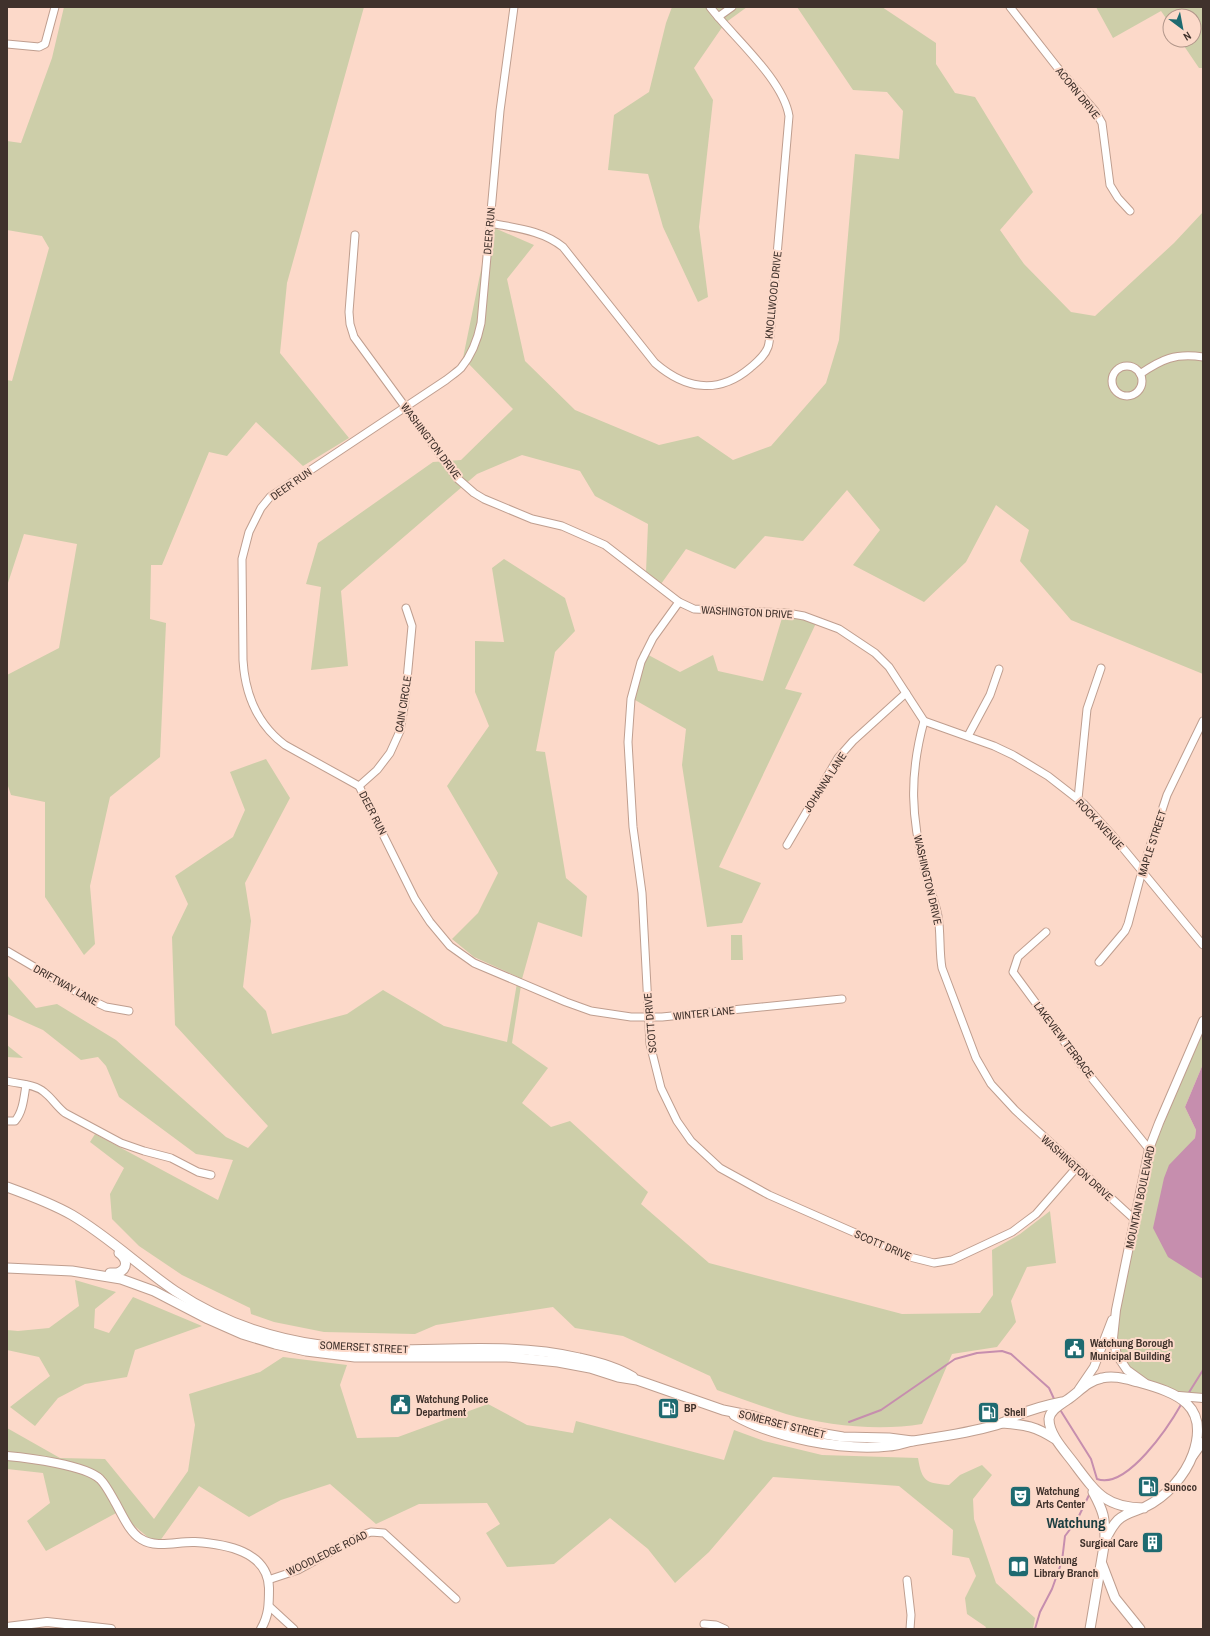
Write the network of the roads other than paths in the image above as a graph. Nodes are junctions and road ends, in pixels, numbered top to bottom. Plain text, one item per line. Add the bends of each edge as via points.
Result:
1 (55, 7) edge
2 (514, 7) edge
3 (710, 7) edge
4 (732, 7) edge
5 (1010, 7) edge
6 (718, 18) junction
7 (7, 44) edge
8 (1130, 211) dead end
9 (490, 223) junction
10 (355, 235) dead end
11 (1203, 357) edge
12 (1140, 374) junction
13 (406, 407) junction
14 (679, 602) junction
15 (406, 608) dead end
16 (1101, 668) dead end
17 (999, 669) dead end
18 (906, 693) junction
19 (924, 721) junction
20 (1203, 721) edge
21 (968, 736) junction
22 (359, 786) junction
23 (1078, 800) junction
24 (787, 845) dead end
25 (1142, 871) junction
26 (1046, 932) dead end
27 (1203, 945) edge
28 (7, 951) edge
29 (1099, 962) dead end
30 (545, 993) joint
31 (842, 999) dead end
32 (129, 1011) dead end
33 (648, 1018) junction
34 (1203, 1021) edge
35 (7, 1081) edge
36 (26, 1085) junction
37 (7, 1121) edge
38 (1149, 1149) junction
39 (1077, 1167) junction
40 (211, 1175) dead end
41 (7, 1187) edge
42 (1134, 1219) junction
43 (103, 1238) junction
44 (7, 1268) edge
45 (72, 1270) junction
46 (1116, 1310) junction
47 (637, 1380) junction
48 (1146, 1384) junction
49 (1079, 1389) junction
50 (1203, 1398) edge
51 (1190, 1401) junction
52 (1051, 1407) junction
53 (1002, 1423) junction
54 (1058, 1441) junction
55 (1203, 1442) edge
56 (7, 1456) edge
57 (1193, 1456) junction
58 (1100, 1499) junction
59 (1144, 1508) junction
60 (1105, 1540) junction
61 (1101, 1563) junction
62 (268, 1580) junction
63 (907, 1580) dead end
64 (1096, 1591) junction
65 (1115, 1598) junction
66 (456, 1599) dead end
67 (269, 1606) junction
68 (704, 1624) dead end
69 (7, 1627) edge
70 (19, 1627) edge
71 (111, 1629) edge
72 (261, 1629) edge
73 (294, 1629) edge
74 (725, 1629) edge
75 (910, 1629) edge
76 (1090, 1629) edge
77 (1140, 1629) edge

1 - 7 street via 45,44 39,47
2 - 9 street, DEER RUN via 500,111
3 - 6 street, KNOLLWOOD DRIVE
4 - 6 street
5 - 8 street, ACORN DRIVE via 1095,111 1102,123 1110,185
6 - 9 street, KNOLLWOOD DRIVE via 778,87 789,116 771,326 768,347 760,359 733,379 718,385 702,386 676,379 655,363 552,238
9 - 13 street, DEER RUN via 478,335 468,357 461,368
10 - 13 street, WASHINGTON DRIVE via 348,312 350,324 360,346
11 - 12 street via 1173,356 1157,362
12 - 12 street via 1142,381 1140,389 1135,394 1124,396 1115,390 1112,381 1117,370 1128,366
13 - 14 street, WASHINGTON DRIVE via 458,479 474,494 513,512 562,526 605,545
13 - 22 street, DEER RUN via 270,497 261,508 249,532 242,559 244,675 254,708 268,730 285,745
14 - 18 street, WASHINGTON DRIVE via 694,609 787,613 819,620 875,653 889,667
14 - 33 street, SCOTT DRIVE via 653,638 641,662 629,715 628,769 642,893
15 - 22 street, CAIN CIRCLE via 412,626 400,731 390,753 377,770
16 - 23 street via 1087,709
17 - 21 street via 990,695
18 - 19 street, WASHINGTON DRIVE
18 - 24 street, JOHANNA LANE via 838,758
19 - 21 street, ROCK AVENUE
19 - 39 street, WASHINGTON DRIVE via 914,764 913,801 922,858 938,918 940,957 949,988 976,1058 991,1084 1015,1110
20 - 25 street, MAPLE STREET via 1167,795
21 - 23 street, ROCK AVENUE via 1013,755 1048,776
22 - 30 street, DEER RUN via 415,898 439,934 450,946 474,963
23 - 25 street, ROCK AVENUE
25 - 27 street, ROCK AVENUE
25 - 29 street, MAPLE STREET via 1128,924
26 - 38 street, LAKEVIEW TERRACE via 1018,957 1012,972 1082,1066
28 - 32 street, DRIFTWAY LANE via 87,998 106,1007
30 - 33 street, WINTER LANE via 591,1010
31 - 33 street, WINTER LANE
33 - 39 street, SCOTT DRIVE via 650,1044 661,1088 677,1121 691,1141 720,1168 769,1195 910,1257 934,1263 952,1260 1012,1232 1036,1214
34 - 38 street, MOUNTAIN BOULEVARD
35 - 36 street
36 - 37 street via 18,1117 15,1121
36 - 40 street via 44,1092 65,1113 121,1143 171,1158 204,1175
38 - 42 street, MOUNTAIN BOULEVARD
39 - 42 street, WASHINGTON DRIVE
41 - 43 main road, SOMERSET STREET via 59,1208
42 - 46 street, MOUNTAIN BOULEVARD
43 - 45 main road via 125,1258 123,1270 114,1273
43 - 47 main road, SOMERSET STREET via 190,1301 231,1321 277,1337 350,1348 542,1352 605,1364
44 - 45 main road
45 - 47 main road, SOMERSET STREET via 121,1279 154,1291 242,1334 298,1350 355,1357 524,1358 575,1365
46 - 48 street, MOUNTAIN BOULEVARD via 1113,1338 1117,1355 1127,1370
46 - 49 street, MOUNTAIN BOULEVARD via 1094,1367
47 - 53 main road, SOMERSET STREET via 723,1410 825,1435 912,1441 938,1438
48 - 49 main road via 1107,1377
48 - 51 main road
49 - 52 main road via 1067,1400
50 - 51 street
51 - 57 main road via 1198,1429
52 - 53 main road, SOMERSET STREET via 1017,1415
52 - 54 main road via 1050,1424
53 - 54 main road, SOMERSET STREET via 1039,1429
54 - 58 main road
55 - 57 street
56 - 62 street via 75,1467 91,1473 101,1480 140,1539 158,1544 195,1542 241,1550 258,1560
57 - 59 main road via 1171,1489
58 - 59 main road
58 - 60 main road via 1104,1514
59 - 60 main road via 1119,1519
60 - 61 main road
61 - 64 main road
61 - 65 main road
62 - 66 street, WOODLEDGE ROAD via 298,1570 360,1536 371,1532 384,1533
62 - 67 street
63 - 75 street
64 - 65 main road
64 - 76 main road
65 - 77 main road
67 - 72 street via 269,1613
67 - 73 street
68 - 74 street
69 - 70 street
70 - 71 street via 47,1622

